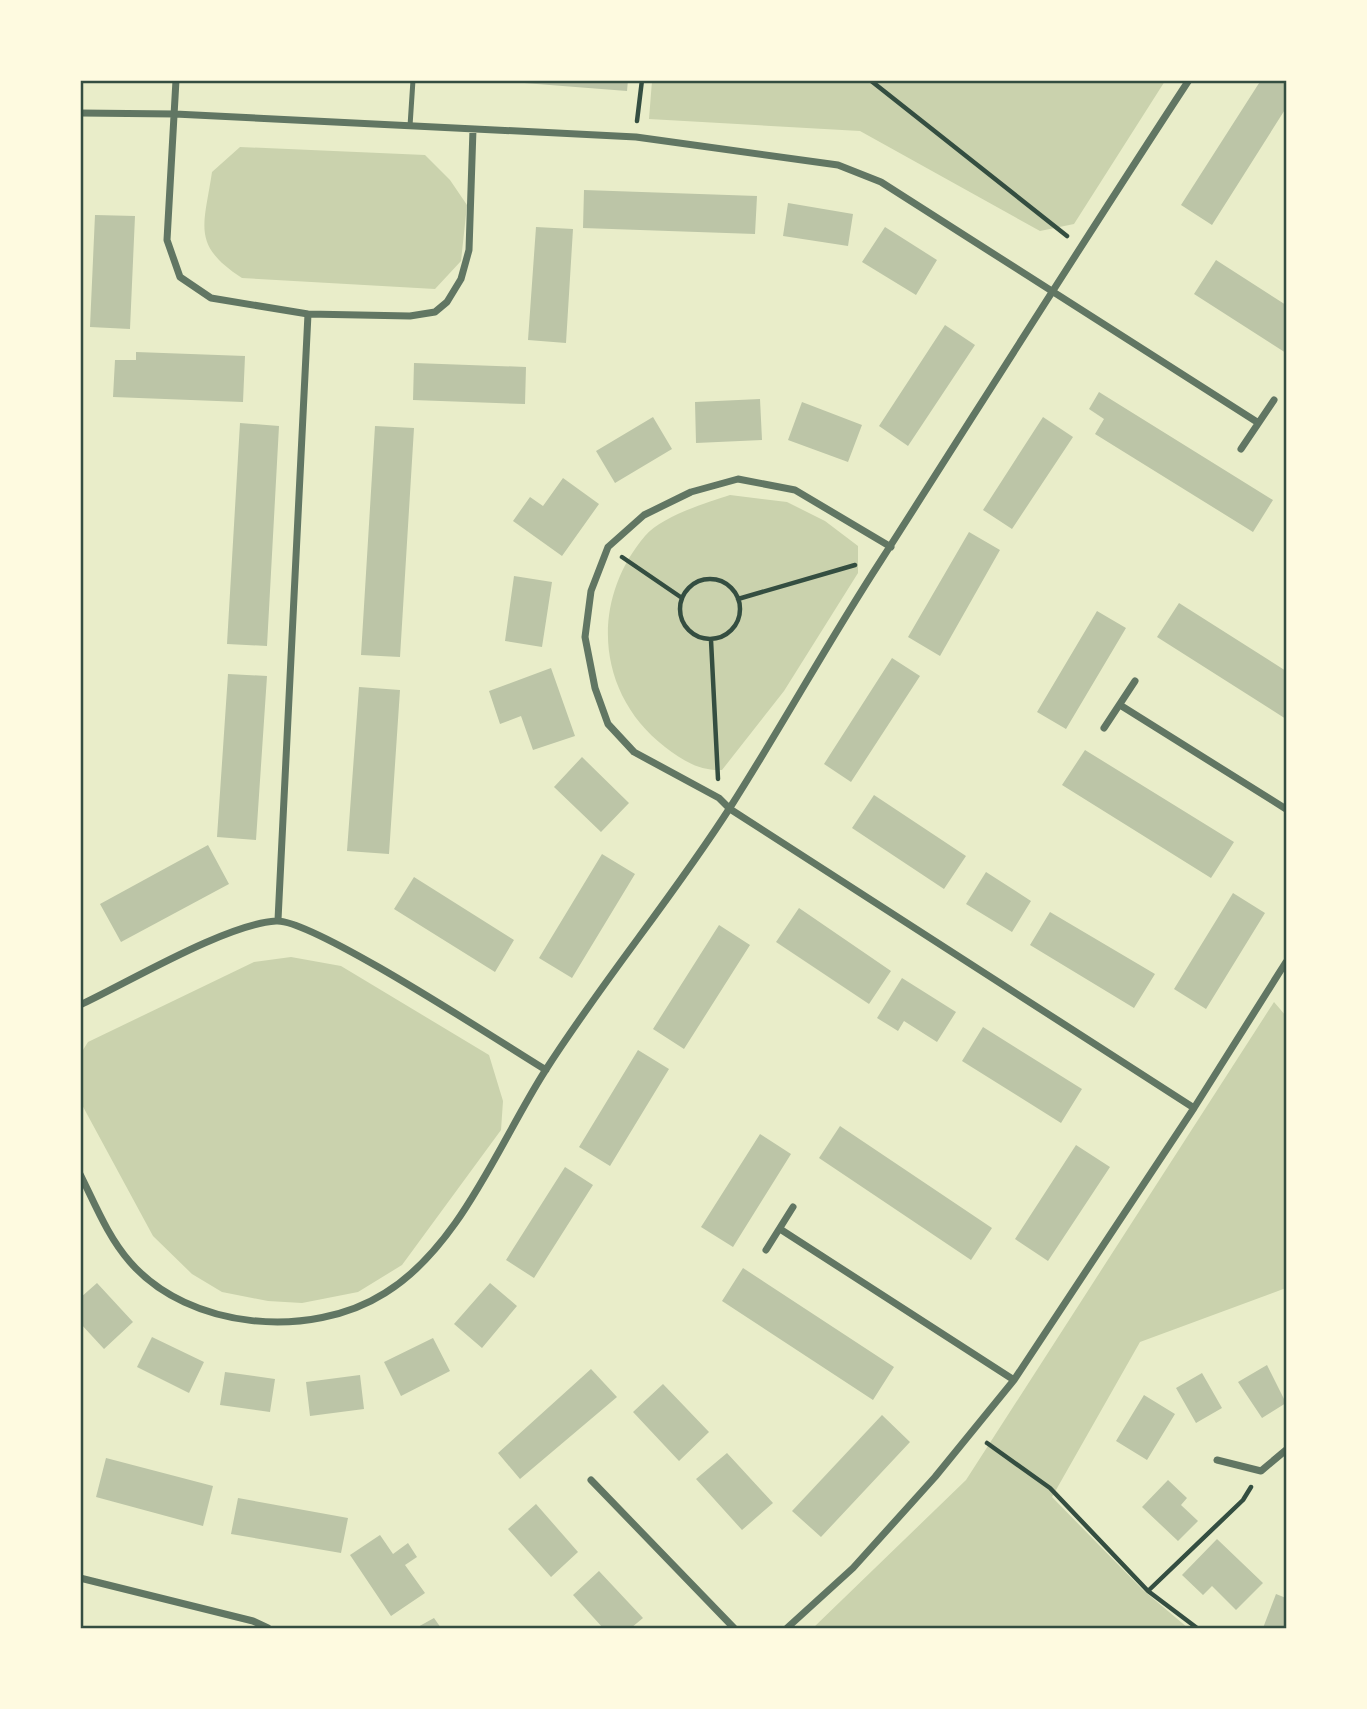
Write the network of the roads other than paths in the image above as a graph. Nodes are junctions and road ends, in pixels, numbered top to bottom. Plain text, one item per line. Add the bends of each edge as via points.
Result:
1 (176, 80) edge
2 (413, 80) edge
3 (1189, 80) edge
4 (80, 113) edge
5 (175, 114) junction
6 (410, 125) junction
7 (473, 129) junction
8 (1050, 291) junction
9 (308, 314) junction
10 (1274, 400) dead end
11 (1257, 422) junction
12 (1241, 450) dead end
13 (891, 547) junction
14 (1135, 681) dead end
15 (1120, 705) junction
16 (1104, 728) dead end
17 (730, 808) junction
18 (1286, 808) edge
19 (278, 920) junction
20 (1286, 962) edge
21 (80, 1005) edge
22 (546, 1070) junction
23 (1194, 1108) junction
24 (80, 1174) edge
25 (793, 1207) dead end
26 (780, 1228) junction
27 (766, 1250) dead end
28 (1014, 1380) junction
29 (1286, 1450) edge
30 (1217, 1460) dead end
31 (591, 1480) dead end
32 (80, 1578) edge
33 (268, 1629) edge
34 (734, 1629) edge
35 (787, 1629) edge

1 - 5 street
2 - 6 lane
3 - 8 street
4 - 5 street
5 - 6 street
5 - 9 street via 167,240 180,276 211,298
6 - 7 street
7 - 8 street via 636,137 838,164 881,182
7 - 9 street via 469,250 461,279 447,302 435,312 410,316
8 - 11 street
8 - 13 street
9 - 19 street
10 - 11 street
11 - 12 street
13 - 17 street
13 - 17 street via 795,490 738,479 691,492 644,515 608,547 591,591 585,637 608,724 634,752
14 - 15 street
15 - 16 street
15 - 18 street
17 - 22 street
17 - 23 street
19 - 21 street via 228,934
19 - 22 street via 321,934
20 - 23 street
22 - 24 street via 476,1190 433,1252 382,1296 305,1320 280,1324 217,1315 154,1283 116,1245
23 - 28 street
25 - 26 street
26 - 27 street
26 - 28 street
28 - 35 street via 853,1568
29 - 30 street via 1261,1471
31 - 34 street
32 - 33 street via 253,1621

